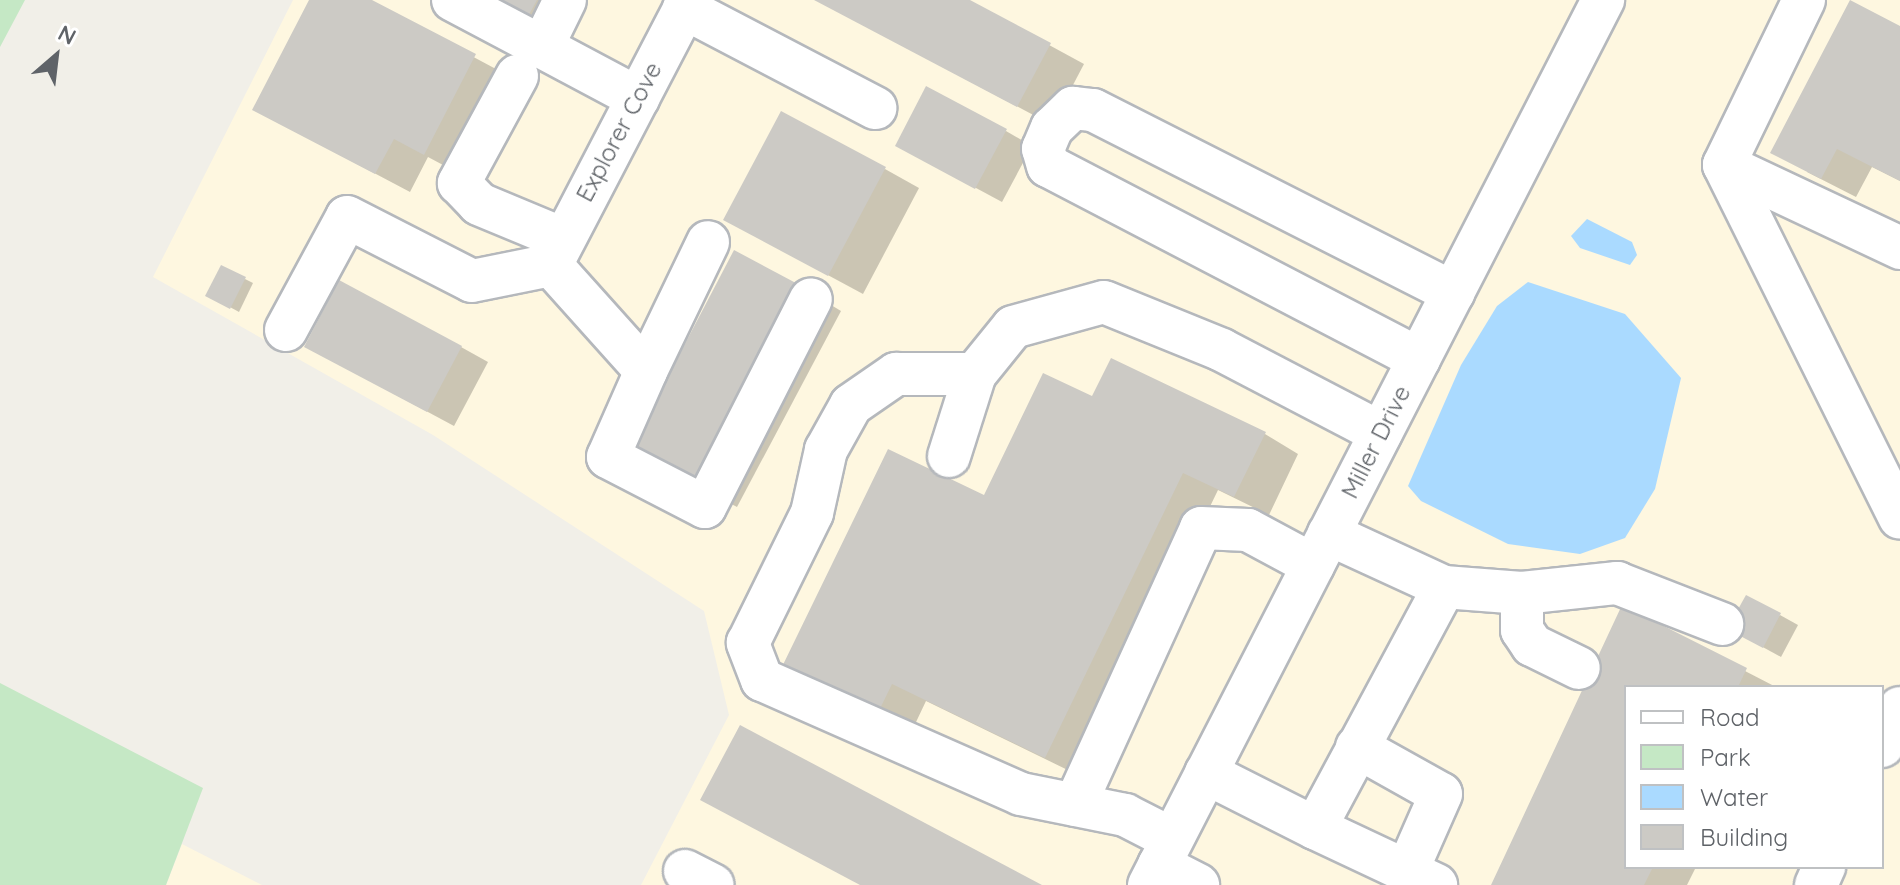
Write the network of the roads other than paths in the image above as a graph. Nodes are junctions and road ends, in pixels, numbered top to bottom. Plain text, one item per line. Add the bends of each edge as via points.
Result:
1 (453, 0) edge
2 (565, 0) edge
3 (1603, 0) edge
4 (1804, 0) edge
5 (687, 4) edge
6 (529, 62) junction
7 (638, 98) junction
8 (875, 108) dead end
9 (1724, 165) junction
10 (708, 242) dead end
11 (1900, 248) edge
12 (557, 252) junction
13 (1453, 293) junction
14 (811, 299) dead end
15 (286, 330) dead end
16 (1419, 359) junction
17 (646, 371) junction
18 (975, 374) junction
19 (1381, 433) junction
20 (949, 456) dead end
21 (1900, 518) edge
22 (1321, 549) junction
23 (1444, 587) junction
24 (1522, 593) junction
25 (1722, 624) dead end
26 (1579, 668) dead end
27 (1900, 708) edge
28 (1884, 742) edge
29 (1357, 747) junction
30 (1206, 773) junction
31 (1075, 805) junction
32 (1315, 828) junction
33 (1160, 863) edge
34 (1421, 878) edge
35 (1198, 885) edge

1 - 6 street
2 - 6 street
3 - 13 street, Miller Drive
4 - 9 street
5 - 7 street, Explorer Cove
5 - 8 street
6 - 7 street
6 - 12 street via 459,183 479,204
7 - 12 street, Explorer Cove
9 - 11 street
9 - 21 street
10 - 17 street
12 - 15 street via 472,281 347,217
12 - 17 street
13 - 16 street, Miller Drive
13 - 16 street via 1093,110 1073,108 1052,128 1043,149 1048,166
14 - 17 street via 705,507 608,457
16 - 19 street, Miller Drive
18 - 19 street via 1013,327 1104,302 1196,337
18 - 20 street
18 - 31 street via 896,374 851,405 826,450 812,513 748,643 762,680 1021,794
19 - 22 street, Miller Drive
22 - 23 street
22 - 30 street, Miller Drive
22 - 31 street via 1248,530 1201,528
23 - 24 street
23 - 29 street
24 - 25 street via 1617,583
24 - 26 street via 1522,630 1532,645
27 - 28 street
29 - 32 street
29 - 34 street via 1441,794
30 - 32 street
30 - 33 street, Miller Drive
31 - 33 street via 1125,815
32 - 34 street
33 - 35 street

